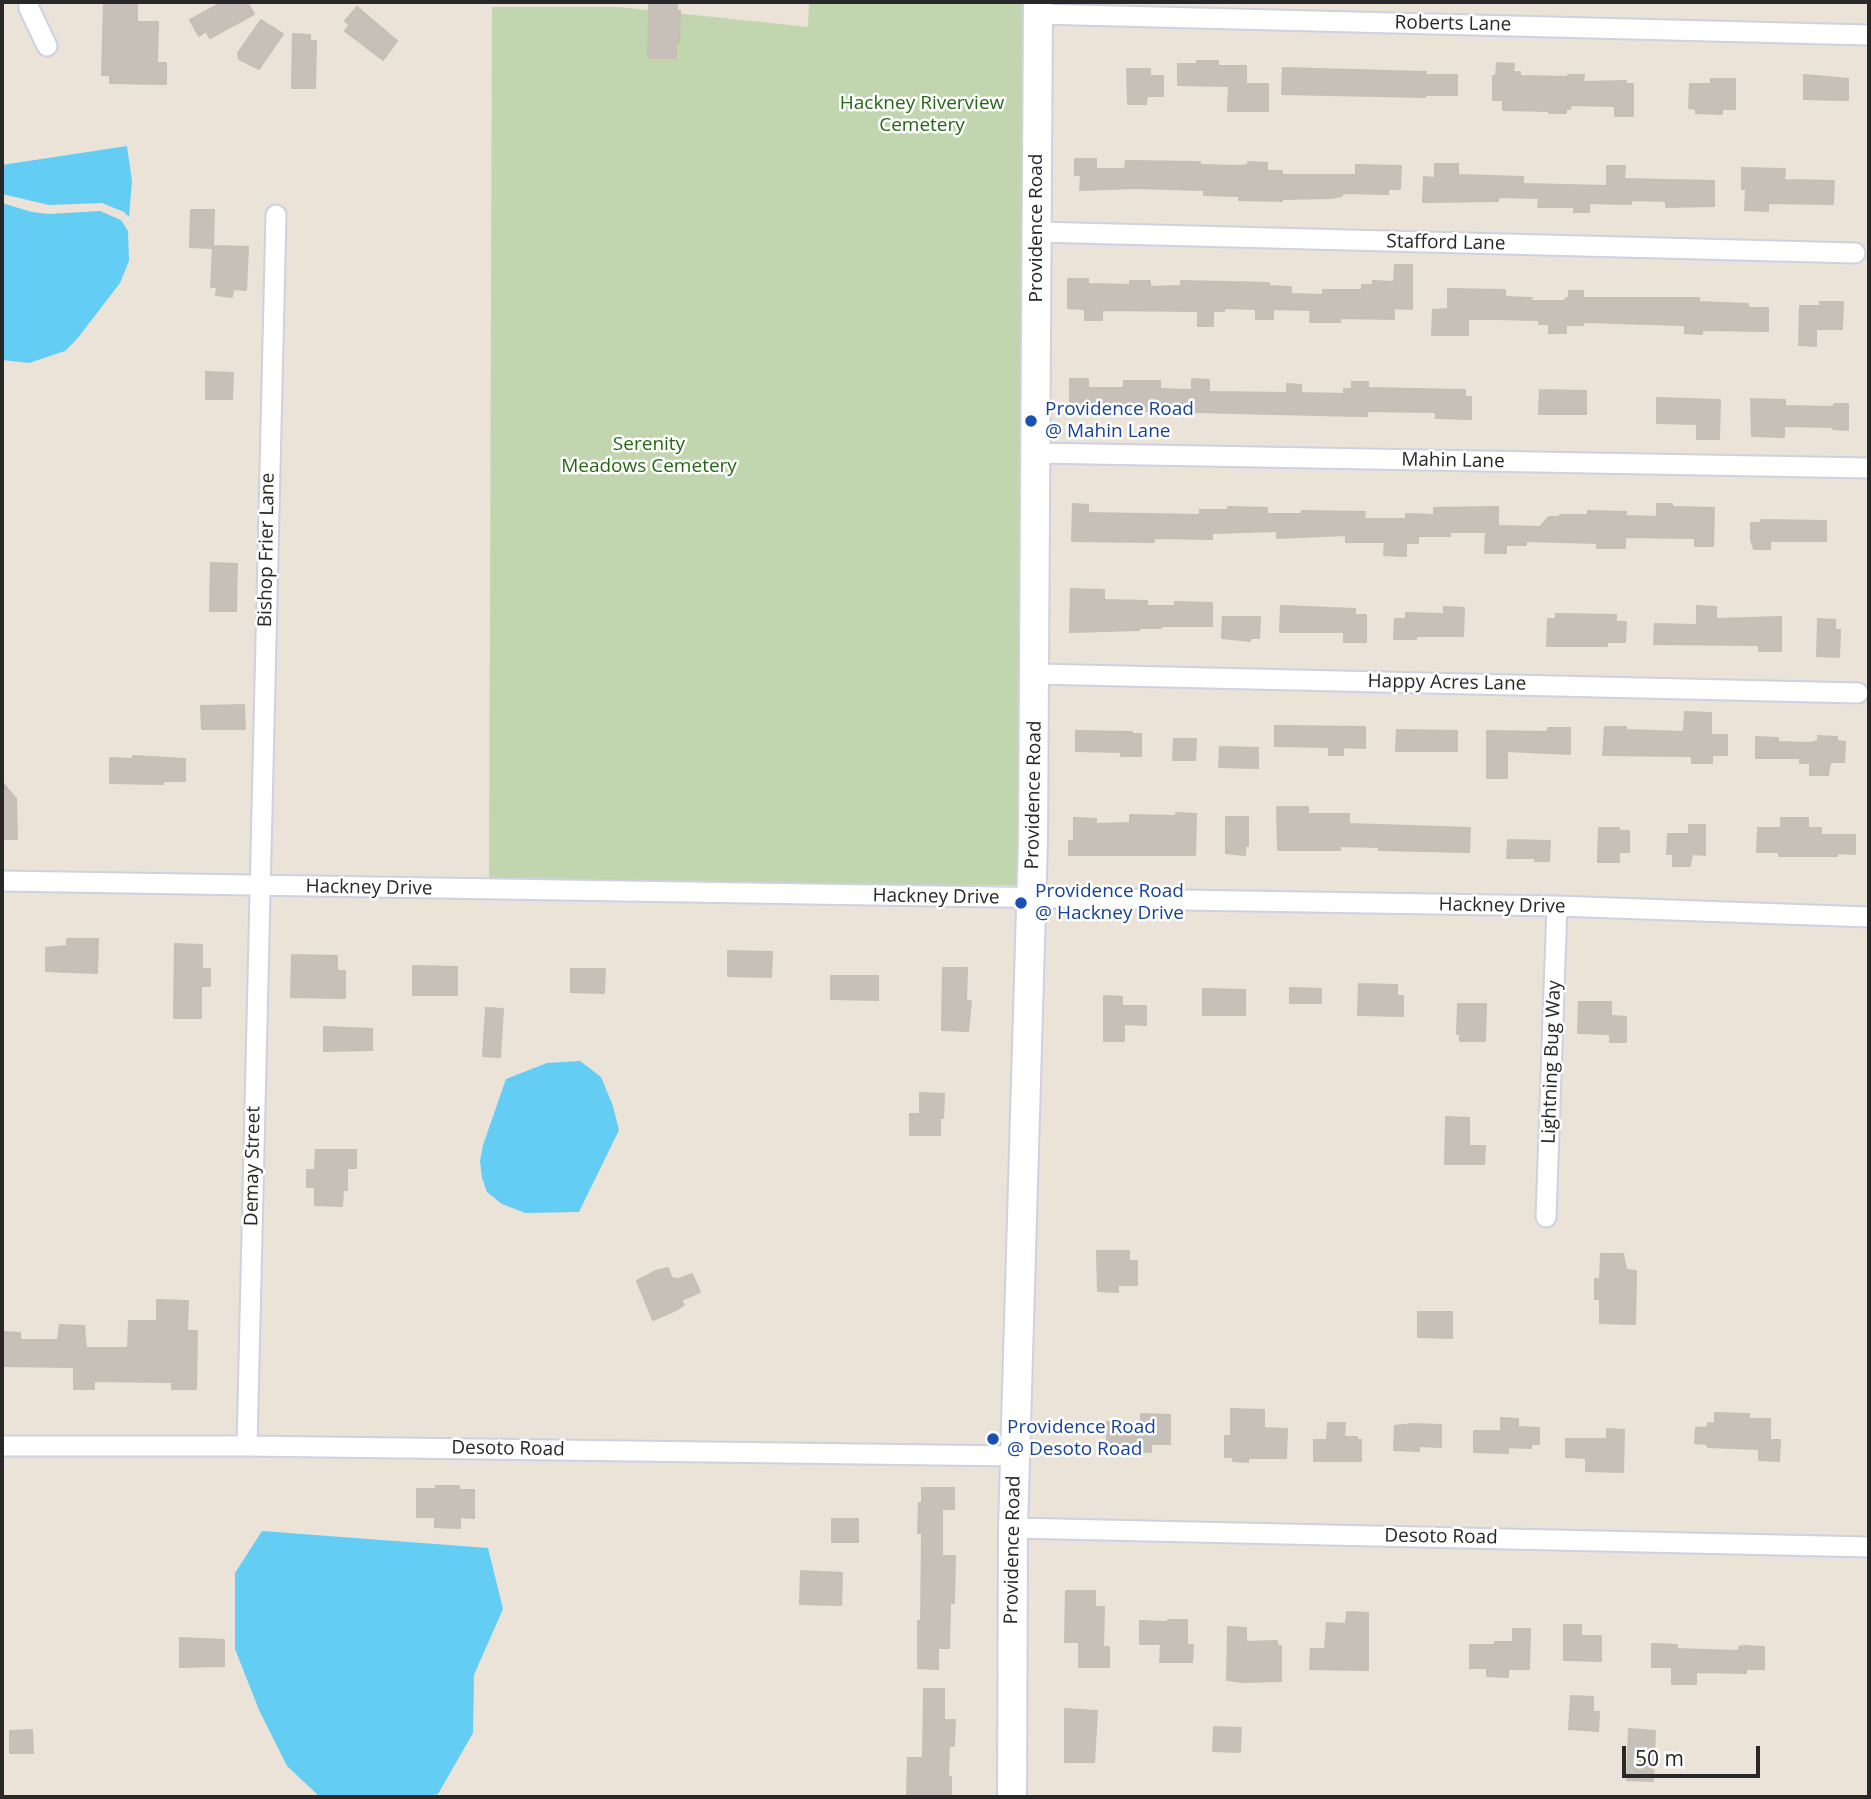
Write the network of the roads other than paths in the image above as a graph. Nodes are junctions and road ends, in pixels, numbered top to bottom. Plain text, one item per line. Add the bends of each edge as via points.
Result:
1 (29, 2) edge
2 (1038, 8) edge
3 (1868, 35) edge
4 (47, 46) dead end
5 (276, 215) dead end
6 (1037, 232) junction
7 (1855, 253) dead end
8 (1036, 453) junction
9 (1869, 468) edge
10 (1035, 674) junction
11 (1858, 693) dead end
12 (2, 881) edge
13 (259, 886) junction
14 (1032, 899) junction
15 (1557, 906) junction
16 (1869, 917) edge
17 (1546, 1217) dead end
18 (2, 1446) edge
19 (247, 1446) junction
20 (1015, 1456) junction
21 (1013, 1528) junction
22 (1869, 1547) edge
23 (1012, 1797) edge

1 - 4 street
2 - 3 street, Roberts Lane
2 - 6 street, Providence Road
5 - 13 street, Bishop Frier Lane
6 - 7 street, Stafford Lane
6 - 8 street, Providence Road
8 - 9 street, Mahin Lane
8 - 10 street, Providence Road
10 - 11 street, Happy Acres Lane
10 - 14 street, Providence Road
12 - 13 street, Hackney Drive
13 - 14 street, Hackney Drive
13 - 19 street, Demay Street
14 - 15 street, Hackney Drive
14 - 20 street, Providence Road
15 - 16 street, Hackney Drive
15 - 17 street, Lightning Bug Way
18 - 19 street, Desoto Road
19 - 20 street, Desoto Road
20 - 21 street, Providence Road
21 - 22 street, Desoto Road
21 - 23 street, Providence Road

